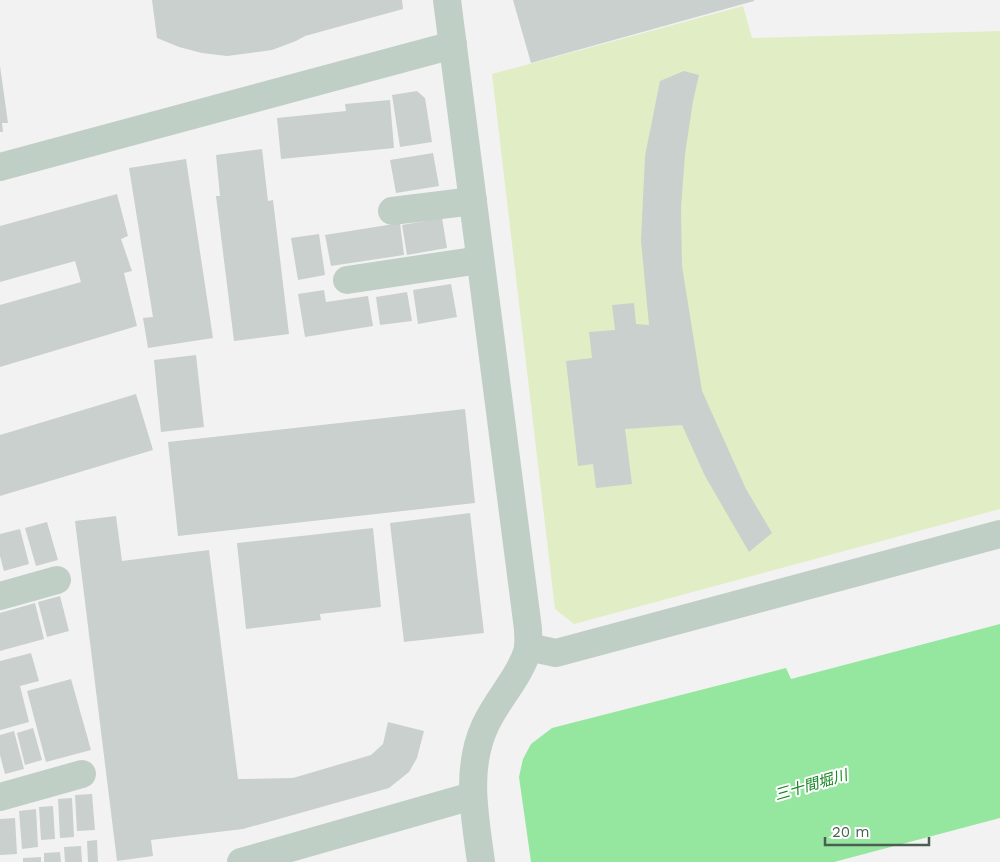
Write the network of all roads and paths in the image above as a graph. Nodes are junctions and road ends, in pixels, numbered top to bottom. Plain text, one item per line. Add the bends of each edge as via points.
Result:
1 (448, 0) edge
2 (453, 45) junction
3 (0, 168) edge
4 (473, 201) junction
5 (392, 211) dead end
6 (480, 260) junction
7 (347, 280) dead end
8 (1000, 534) edge
9 (57, 580) dead end
10 (0, 596) edge
11 (528, 647) junction
12 (82, 774) dead end
13 (0, 796) edge
14 (472, 796) junction
15 (241, 862) edge
16 (481, 862) edge

1 - 2 street
2 - 3 street
2 - 4 street
4 - 5 street
4 - 6 street
6 - 7 street
6 - 11 street
8 - 11 street via 556,653
9 - 10 street
11 - 14 street via 519,671 485,726 475,755
12 - 13 street
14 - 15 street
14 - 16 street

